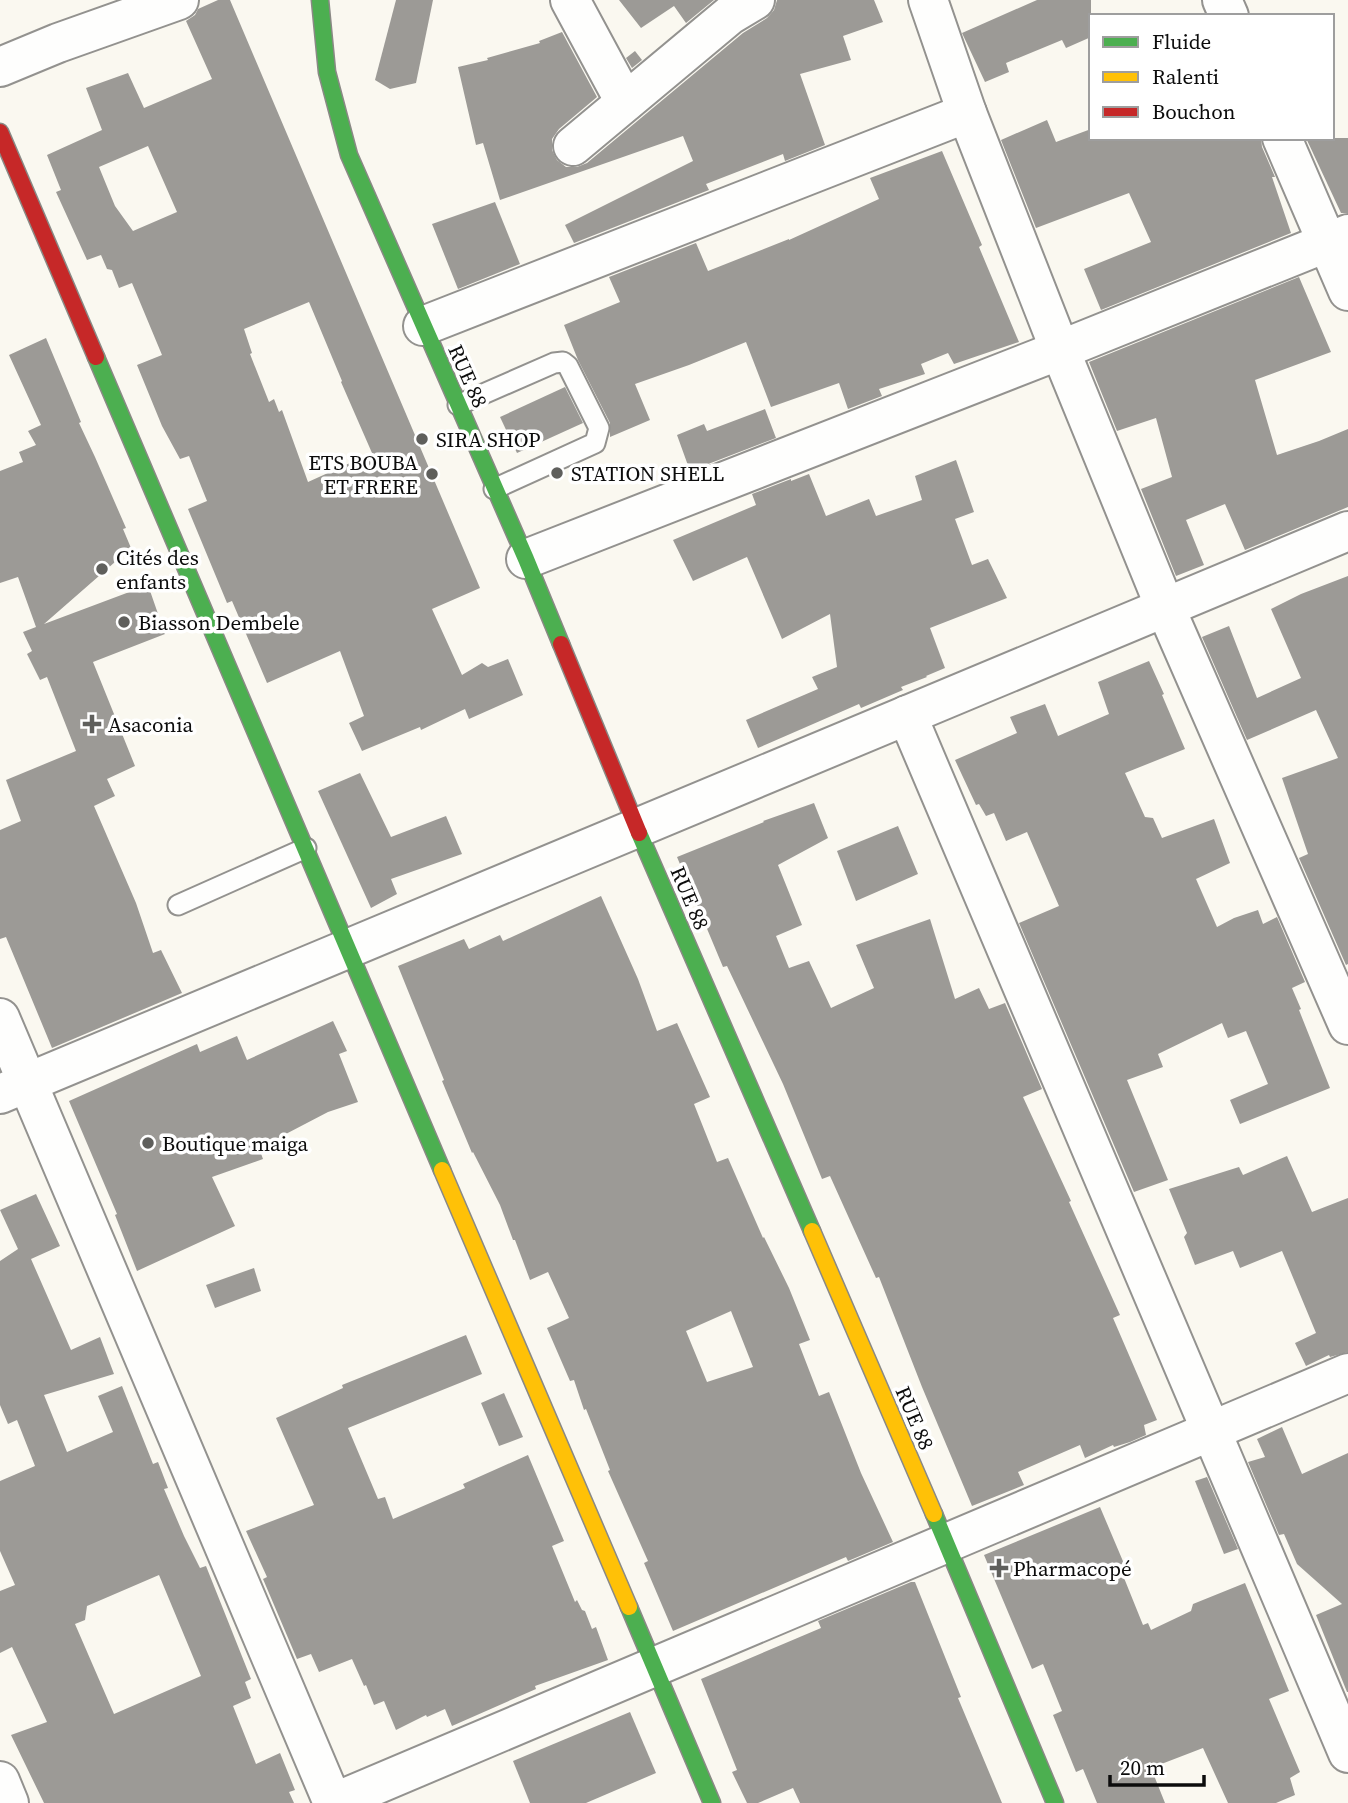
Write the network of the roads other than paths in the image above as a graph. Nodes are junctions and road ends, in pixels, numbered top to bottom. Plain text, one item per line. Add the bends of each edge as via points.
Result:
1 (178, 0) edge
2 (320, 0) edge
3 (570, 0) edge
4 (755, 0) edge
5 (934, 2) edge
6 (0, 66) edge
7 (625, 102) junction
8 (967, 113) junction
9 (0, 132) edge
10 (1283, 140) edge
11 (573, 146) dead end
12 (1338, 239) edge
13 (1348, 291) edge
14 (423, 326) junction
15 (1060, 350) junction
16 (458, 405) junction
17 (495, 489) junction
18 (1348, 531) edge
19 (526, 559) junction
20 (1165, 607) junction
21 (907, 715) junction
22 (637, 828) junction
23 (306, 848) junction
24 (178, 905) dead end
25 (349, 949) junction
26 (0, 1018) edge
27 (1348, 1025) edge
28 (14, 1088) edge
29 (1348, 1373) edge
30 (1211, 1431) junction
31 (947, 1543) junction
32 (654, 1667) junction
33 (1348, 1753) edge
34 (0, 1781) edge
35 (9, 1803) edge
36 (333, 1803) edge
37 (712, 1803) edge
38 (1055, 1803) edge

1 - 6 street
2 - 14 main road, RUE 88 via 327,72 349,155
3 - 7 street
4 - 7 street via 730,15
5 - 8 street
7 - 11 street
8 - 14 street
8 - 15 street
9 - 23 main road
10 - 12 street
12 - 13 street
12 - 15 street
14 - 16 main road, RUE 88
15 - 19 street
15 - 20 street
16 - 17 main road, RUE 88
16 - 17 lane via 563,362 599,428 595,443
17 - 19 main road, RUE 88
18 - 20 street
19 - 22 main road, RUE 88
20 - 21 street
20 - 27 street
21 - 22 street
21 - 30 street
22 - 25 street
22 - 31 main road, RUE 88
23 - 24 lane
23 - 25 main road
25 - 28 street
25 - 32 main road
26 - 28 street
28 - 36 street
29 - 30 street
30 - 31 street
30 - 33 street
31 - 32 street
31 - 38 main road, RUE 88
32 - 36 street
32 - 37 main road
34 - 35 street

